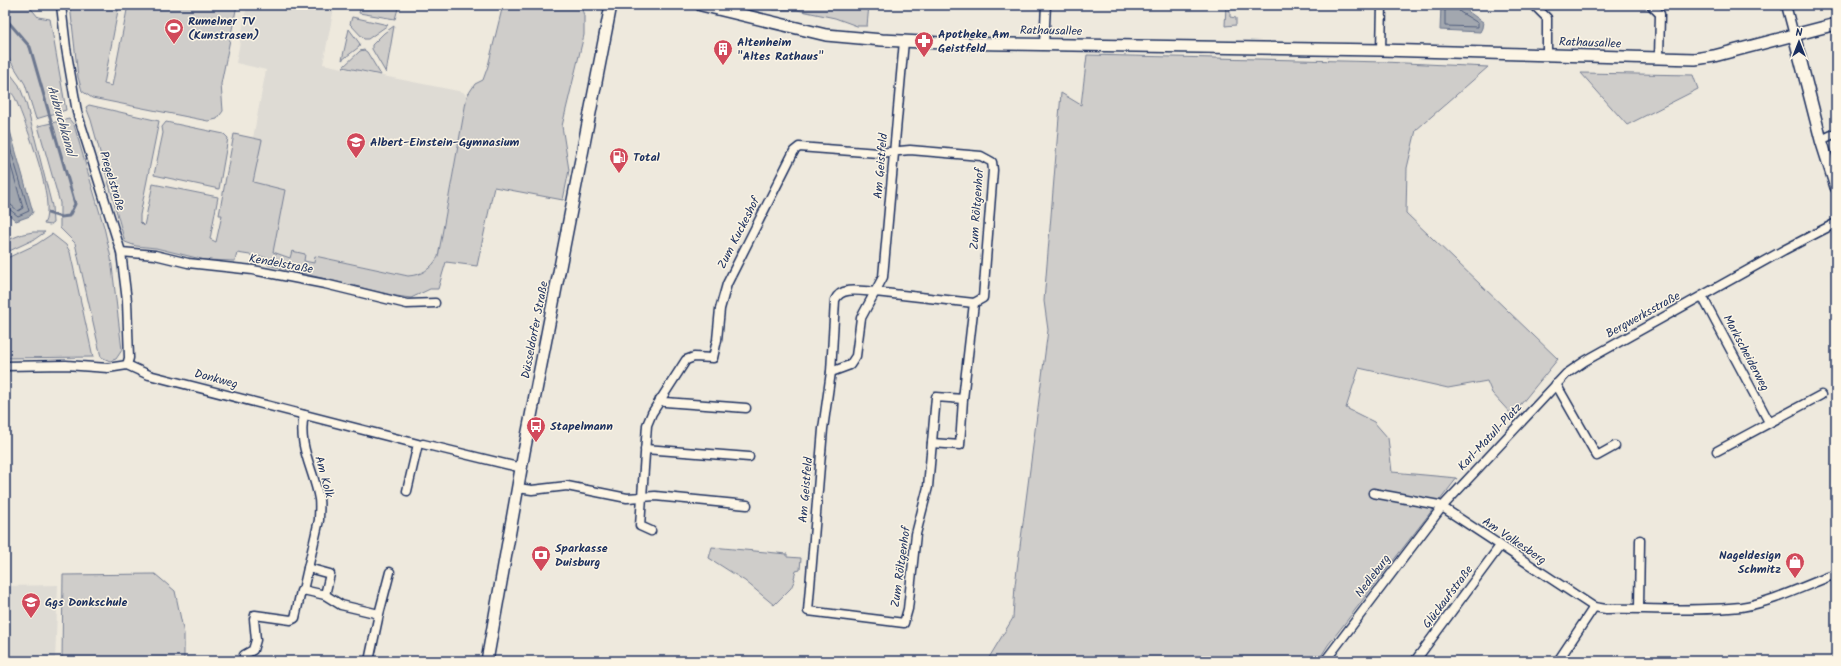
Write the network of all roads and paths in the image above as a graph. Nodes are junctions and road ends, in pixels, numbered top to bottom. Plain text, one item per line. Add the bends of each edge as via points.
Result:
1 (61, 5) edge
2 (611, 5) edge
3 (701, 5) edge
4 (1046, 5) edge
5 (1382, 5) edge
6 (1534, 5) edge
7 (1651, 5) edge
8 (1786, 5) edge
9 (1836, 24) edge
10 (1794, 35) junction
11 (904, 41) junction
12 (1044, 44) junction
13 (1381, 50) junction
14 (1547, 55) junction
15 (1659, 58) junction
16 (1836, 133) edge
17 (1821, 140) junction
18 (895, 151) junction
19 (1836, 186) edge
20 (1836, 223) edge
21 (121, 252) junction
22 (875, 292) junction
23 (1702, 296) junction
24 (436, 303) dead end
25 (974, 303) junction
26 (127, 365) junction
27 (5, 366) edge
28 (831, 372) junction
29 (1556, 384) junction
30 (1821, 395) dead end
31 (660, 399) junction
32 (963, 399) junction
33 (746, 408) dead end
34 (304, 415) junction
35 (1769, 422) junction
36 (932, 443) junction
37 (421, 444) junction
38 (1615, 446) dead end
39 (645, 449) junction
40 (1717, 451) dead end
41 (749, 457) dead end
42 (522, 468) junction
43 (518, 488) junction
44 (407, 491) dead end
45 (1373, 493) dead end
46 (642, 497) junction
47 (747, 505) dead end
48 (1442, 507) junction
49 (652, 531) dead end
50 (1640, 540) dead end
51 (1500, 546) junction
52 (308, 568) junction
53 (390, 572) dead end
54 (1836, 574) edge
55 (303, 590) junction
56 (325, 595) junction
57 (1594, 607) junction
58 (1639, 608) junction
59 (808, 611) joint
60 (379, 614) junction
61 (244, 655) dead end
62 (369, 661) edge
63 (487, 661) edge
64 (1325, 661) edge
65 (1415, 661) edge
66 (1558, 661) edge

1 - 21 street, Pregelstraße via 78,112
2 - 42 main road, Düsseldorfer Straße
3 - 11 main road, Rathausallee via 826,35
4 - 12 street
5 - 13 street
6 - 14 street via 1547,18
7 - 15 street via 1660,14
8 - 10 street
9 - 10 main road, Rathausallee
10 - 15 main road, Rathausallee via 1714,56 1695,59
10 - 17 main road
11 - 12 main road, Rathausallee
11 - 18 street, Am Geistfeld
12 - 13 main road, Rathausallee
13 - 14 main road, Rathausallee
14 - 15 main road, Rathausallee
16 - 17 street
17 - 19 main road
18 - 22 street, Am Geistfeld via 883,277
18 - 25 street, Zum Röltgenhof via 981,156 992,162 983,298
18 - 31 street, Zum Kuckeshof via 878,153 806,146 794,151 727,284 720,309 713,358 694,357 686,360
20 - 23 street, Bergwerksstraße
21 - 24 street, Kendelstraße via 253,270 407,304
21 - 26 street, Pregelstraße via 127,301
22 - 25 street
22 - 28 street, Am Geistfeld via 861,318 856,356 850,365
22 - 28 street, Am Geistfeld via 843,291 837,295
23 - 29 street, Bergwerksstraße via 1585,361
23 - 35 street, Markscheiderweg
25 - 32 street, Zum Röltgenhof
26 - 27 street via 108,368 66,364
26 - 34 street, Donkweg via 149,375
28 - 59 street, Am Geistfeld via 823,429
29 - 38 street via 1597,456
29 - 48 street, Karl-Matull-Platz
30 - 35 street
31 - 33 street via 665,402
31 - 39 street, Zum Kuckeshof via 647,425
32 - 36 street, Zum Röltgenhof via 936,397
32 - 36 street, Zum Röltgenhof via 960,445
34 - 37 street, Donkweg
34 - 52 street, Am Kolk via 302,423 305,451 320,510
35 - 40 street
36 - 59 street, Zum Röltgenhof via 928,487 916,534 908,609 904,623
37 - 42 street, Donkweg
37 - 44 street
39 - 41 street
39 - 46 street, Zum Kuckeshof
42 - 43 main road, Düsseldorfer Straße
43 - 46 street via 532,490 567,486 627,498
43 - 63 main road, Düsseldorfer Straße
45 - 48 street, Am Volkesberg
46 - 47 street
46 - 49 street, Zum Kuckeshof via 640,526
48 - 51 street, Am Volkesberg
48 - 64 street, Nedleburg
50 - 58 street
51 - 57 street, Am Volkesberg
51 - 65 street, Glückaufstraße
52 - 55 street, Am Kolk
52 - 56 street via 330,574
53 - 60 street
54 - 58 street, Am Volkesberg via 1763,602 1741,606
55 - 56 street
55 - 61 street, Am Kolk via 294,618 291,620 255,615 256,640 253,650
56 - 60 street via 341,605
57 - 58 street, Am Volkesberg
57 - 66 street
60 - 62 street

